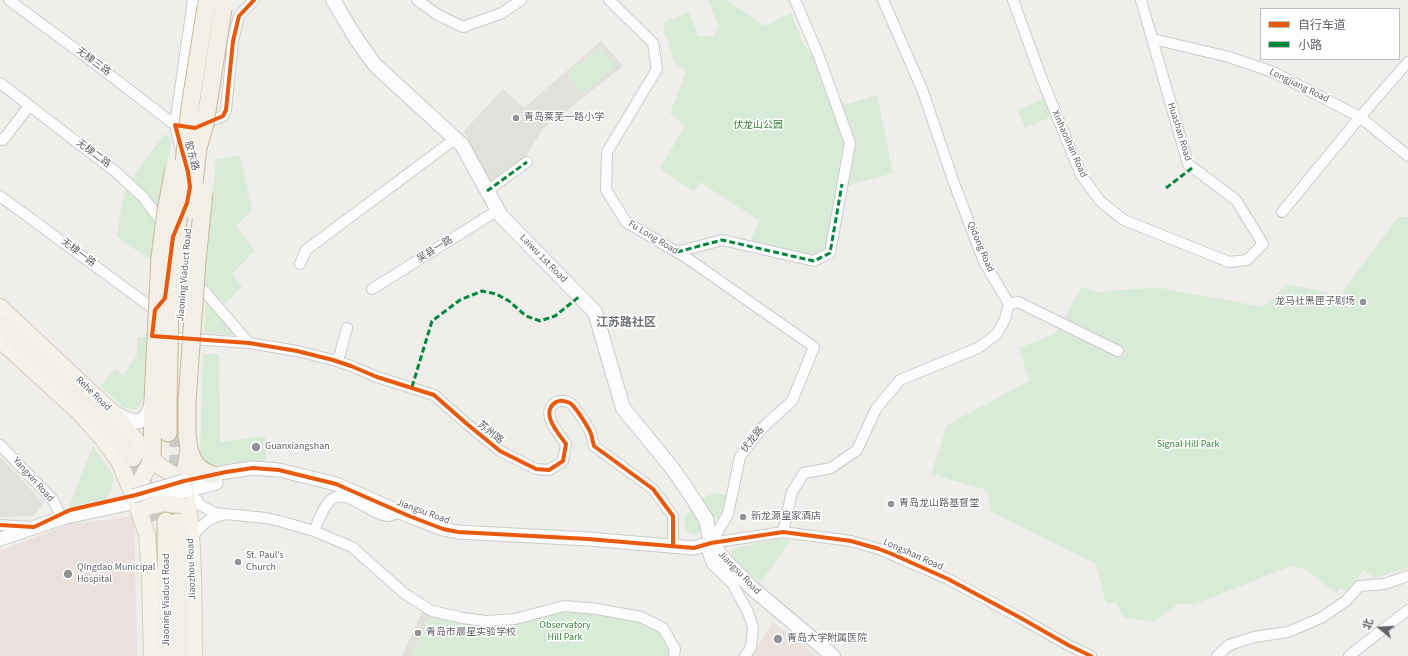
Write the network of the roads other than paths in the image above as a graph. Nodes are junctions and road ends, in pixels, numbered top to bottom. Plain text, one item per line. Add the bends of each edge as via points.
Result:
1 (9, 0) edge
2 (254, 0) edge
3 (334, 0) edge
4 (417, 0) edge
5 (522, 0) edge
6 (609, 0) edge
7 (795, 0) edge
8 (883, 0) edge
9 (1013, 0) edge
10 (1141, 0) edge
11 (211, 3) edge
12 (1152, 39) junction
13 (1408, 62) edge
14 (0, 83) edge
15 (29, 106) junction
16 (1360, 117) junction
17 (175, 125) junction
18 (0, 139) edge
19 (455, 139) junction
20 (1408, 156) edge
21 (527, 162) dead end
22 (487, 191) junction
23 (0, 196) edge
24 (498, 210) junction
25 (1282, 212) dead end
26 (173, 237) junction
27 (677, 252) junction
28 (171, 253) junction
29 (300, 264) dead end
30 (372, 289) dead end
31 (1009, 304) junction
32 (0, 307) edge
33 (155, 310) junction
34 (0, 324) edge
35 (348, 328) dead end
36 (152, 336) joint
37 (0, 340) edge
38 (248, 343) junction
39 (1118, 351) dead end
40 (338, 361) junction
41 (172, 401) junction
42 (112, 412) junction
43 (173, 433) tunnel mouth
44 (0, 445) edge
45 (189, 448) junction
46 (133, 458) tunnel mouth
47 (152, 459) junction
48 (279, 470) junction
49 (213, 475) junction
50 (164, 507) junction
51 (399, 512) junction
52 (226, 514) junction
53 (61, 516) junction
54 (0, 525) edge
55 (34, 527) junction
56 (314, 531) junction
57 (783, 532) junction
58 (191, 538) junction
59 (0, 539) edge
60 (711, 543) junction
61 (674, 545) junction
62 (1408, 576) edge
63 (1408, 610) edge
64 (152, 656) edge
65 (167, 656) edge
66 (181, 656) edge
67 (194, 656) edge
68 (674, 656) edge
69 (745, 656) edge
70 (834, 656) edge
71 (1091, 656) edge
72 (1217, 656) edge
73 (1349, 656) edge

1 - 17 street, 无棣三路
2 - 17 street, 胶东路 via 239,16 233,41 226,110 223,116 195,128
3 - 19 main road, Laiwu 1st Road via 374,65
4 - 5 street via 438,15 463,26 502,13
6 - 27 street, Fu Long Road via 653,43 657,69 607,152 606,190 626,222
7 - 27 street via 818,54 850,143 830,253 814,260 722,240
8 - 31 street, Qidong Road via 922,88 984,262
9 - 12 street, Xinhaoshan Road via 1081,175 1100,201 1124,220 1229,262 1247,260 1263,244 1236,200 1188,164
10 - 12 street
11 - 17 street
11 - 41 highway, Jiaoning Viaduct Road, bridge via 205,124 198,148
11 - 41 highway, bridge via 190,107 177,150 166,211 157,303
12 - 16 street, Longjiang Road via 1229,57 1273,72
13 - 16 street
14 - 15 street, 无棣二路
15 - 18 street via 3,140
15 - 26 street, 无棣二路 via 117,173 144,198
16 - 20 street, Longjiang Road
16 - 25 street
17 - 26 street, 胶东路 via 190,187 187,204
19 - 22 main road, Laiwu 1st Road via 462,145
19 - 29 street via 306,250
21 - 22 street
22 - 24 main road, Laiwu 1st Road
23 - 33 street, 无棣一路
24 - 30 street, 吴县一路
24 - 60 main road, Laiwu 1st Road via 595,312 623,408 686,488 706,519
26 - 28 street, 胶东路
27 - 60 street, 伏龙路 via 814,348 792,401 760,430 740,457 728,514
28 - 33 street, 胶东路 via 165,298
28 - 38 street
31 - 39 street via 1018,302
31 - 57 street via 997,334 978,348 900,380 876,410 857,450 831,468 804,473 792,492
32 - 42 main road, Rehe Road
33 - 36 street, 胶东路
34 - 46 highway via 110,428
35 - 40 street
36 - 38 street, 苏州路
37 - 50 main road via 80,413 119,461
38 - 40 street, 苏州路
40 - 61 street, 苏州路 via 377,377 434,395 500,451 536,469 549,470 563,461 566,444 552,424 549,411 558,401 572,404 590,432 594,446 653,489 673,516
41 - 42 main road via 135,422
41 - 43 highway, Jiaoning Viaduct Road
41 - 45 highway via 187,434
41 - 47 highway
42 - 47 main road, Rehe Road
44 - 53 street, Yangxin Road via 53,500
45 - 49 highway via 196,465
45 - 50 highway
47 - 50 main road
47 - 50 main road, Rehe Road via 161,466
48 - 49 street, Jiangsu Road via 254,468
48 - 50 street, Jiangsu Road via 211,484
48 - 51 street, Jiangsu Road via 336,484
49 - 50 street, Jiangsu Road
50 - 52 street via 198,501 200,505 215,513
50 - 53 street via 70,510
50 - 58 main road, Jiaozhou Road
50 - 64 main road via 147,535
50 - 65 highway, Jiaoning Viaduct Road via 167,554
50 - 66 highway, Jiaoning Viaduct Road via 180,563
51 - 56 street via 385,516 347,497 333,498
51 - 61 street, Jiangsu Road via 458,532
52 - 56 street via 266,518
52 - 58 street via 206,522
53 - 55 street
54 - 55 street
55 - 59 street
56 - 68 street via 352,547 406,594 432,611 463,618 515,619 564,606 641,617 663,628 675,649
57 - 60 street, Longshan Road
57 - 71 street, Longshan Road via 852,541 879,548 948,580
58 - 67 main road, Jiaozhou Road
60 - 61 street, Jiangsu Road via 694,548
60 - 69 street via 708,553 712,564 732,583 754,628 751,647
60 - 70 main road, Jiangsu Road via 752,588
62 - 72 street via 1384,584 1359,586 1347,600 1321,618 1288,632 1254,637 1229,645
63 - 73 street

